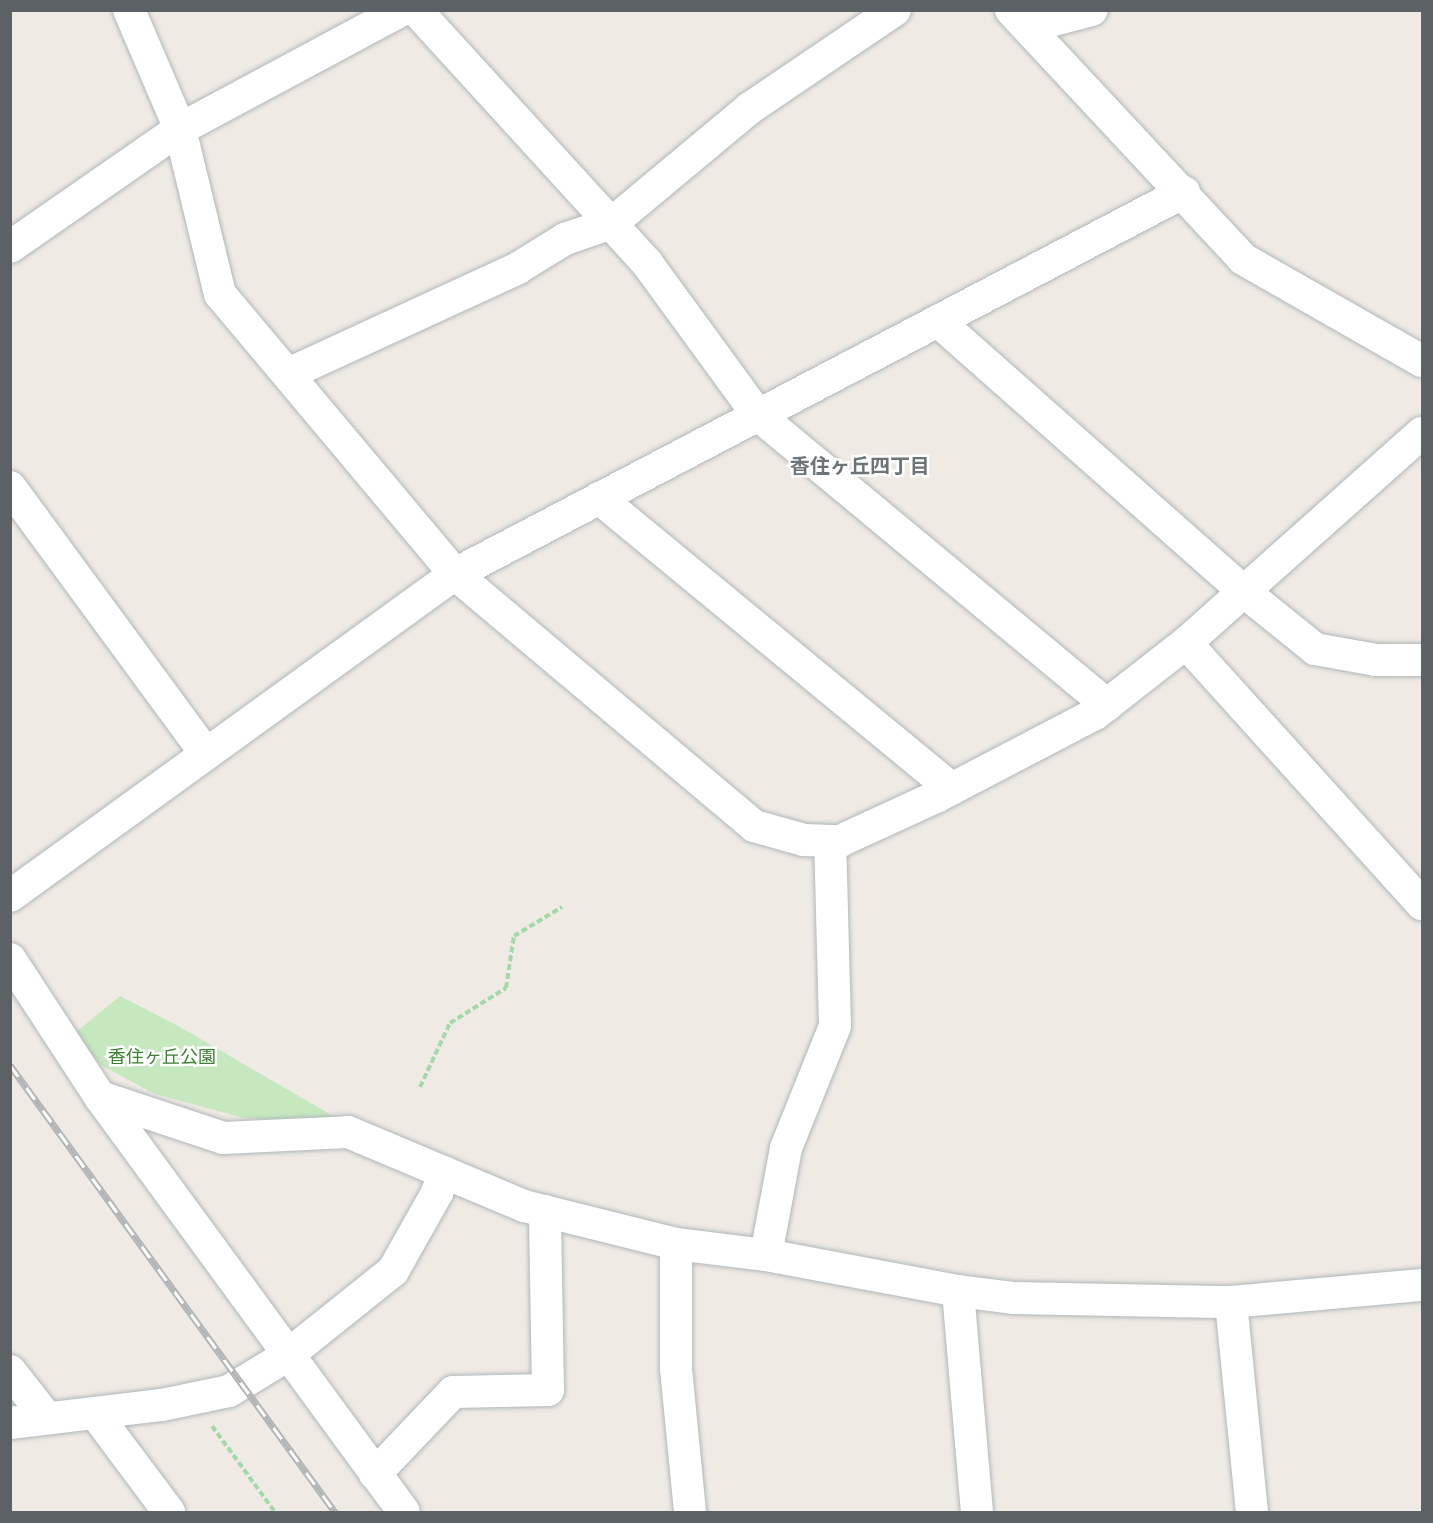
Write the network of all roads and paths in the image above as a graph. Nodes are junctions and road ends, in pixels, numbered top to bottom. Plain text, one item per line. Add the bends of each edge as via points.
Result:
1 (129, 10) edge
2 (402, 10) edge
3 (416, 10) edge
4 (895, 10) edge
5 (1092, 10) edge
6 (1019, 19) edge
7 (180, 129) junction
8 (1184, 192) junction
9 (612, 223) junction
10 (10, 247) edge
11 (938, 321) junction
12 (1422, 362) edge
13 (288, 374) junction
14 (758, 415) junction
15 (1422, 433) edge
16 (10, 488) edge
17 (599, 498) junction
18 (455, 574) junction
19 (1242, 590) junction
20 (1186, 643) junction
21 (1422, 660) edge
22 (1107, 705) junction
23 (206, 754) junction
24 (952, 789) junction
25 (830, 841) junction
26 (10, 896) edge
27 (1422, 904) edge
28 (562, 907) dead end
29 (10, 959) edge
30 (420, 1088) dead end
31 (100, 1097) junction
32 (444, 1172) junction
33 (545, 1211) junction
34 (676, 1244) junction
35 (765, 1255) junction
36 (1422, 1285) edge
37 (958, 1291) junction
38 (1231, 1302) junction
39 (288, 1355) junction
40 (10, 1371) edge
41 (194, 1398) junction
42 (94, 1413) junction
43 (48, 1418) junction
44 (10, 1423) edge
45 (375, 1474) junction
46 (169, 1512) edge
47 (275, 1512) edge
48 (404, 1512) edge
49 (690, 1512) edge
50 (977, 1512) edge
51 (1252, 1512) edge

1 - 7 street
2 - 7 street
3 - 9 street
4 - 9 street via 750,108
5 - 6 street
6 - 8 street
7 - 10 street
7 - 13 street via 220,294
8 - 11 street
8 - 12 street via 1243,259
9 - 13 street via 565,239 518,268
9 - 14 street via 647,263
11 - 14 street
11 - 19 street
13 - 18 street
14 - 17 street
14 - 22 street
15 - 19 street
16 - 23 street
17 - 18 street
17 - 24 street
18 - 23 street
18 - 25 street via 754,826 804,840
19 - 20 street
19 - 21 street via 1315,649 1376,660
20 - 22 street
20 - 27 street
22 - 24 street
23 - 26 street
24 - 25 street via 840,841
25 - 35 street via 835,1026 786,1148
28 - 30 path via 514,936 506,988 450,1023
29 - 31 street
31 - 32 street via 223,1138 348,1132
31 - 39 street
32 - 33 street
32 - 39 street via 393,1271
33 - 34 street
33 - 45 street via 548,1390 453,1392
34 - 35 street
34 - 49 street via 676,1368
35 - 37 street
36 - 38 street
37 - 38 street via 1013,1298
37 - 50 street
38 - 51 street
39 - 41 street via 229,1391
39 - 45 street
40 - 43 street
41 - 42 street
41 - 47 path
42 - 43 street
42 - 46 street
43 - 44 street
45 - 48 street

